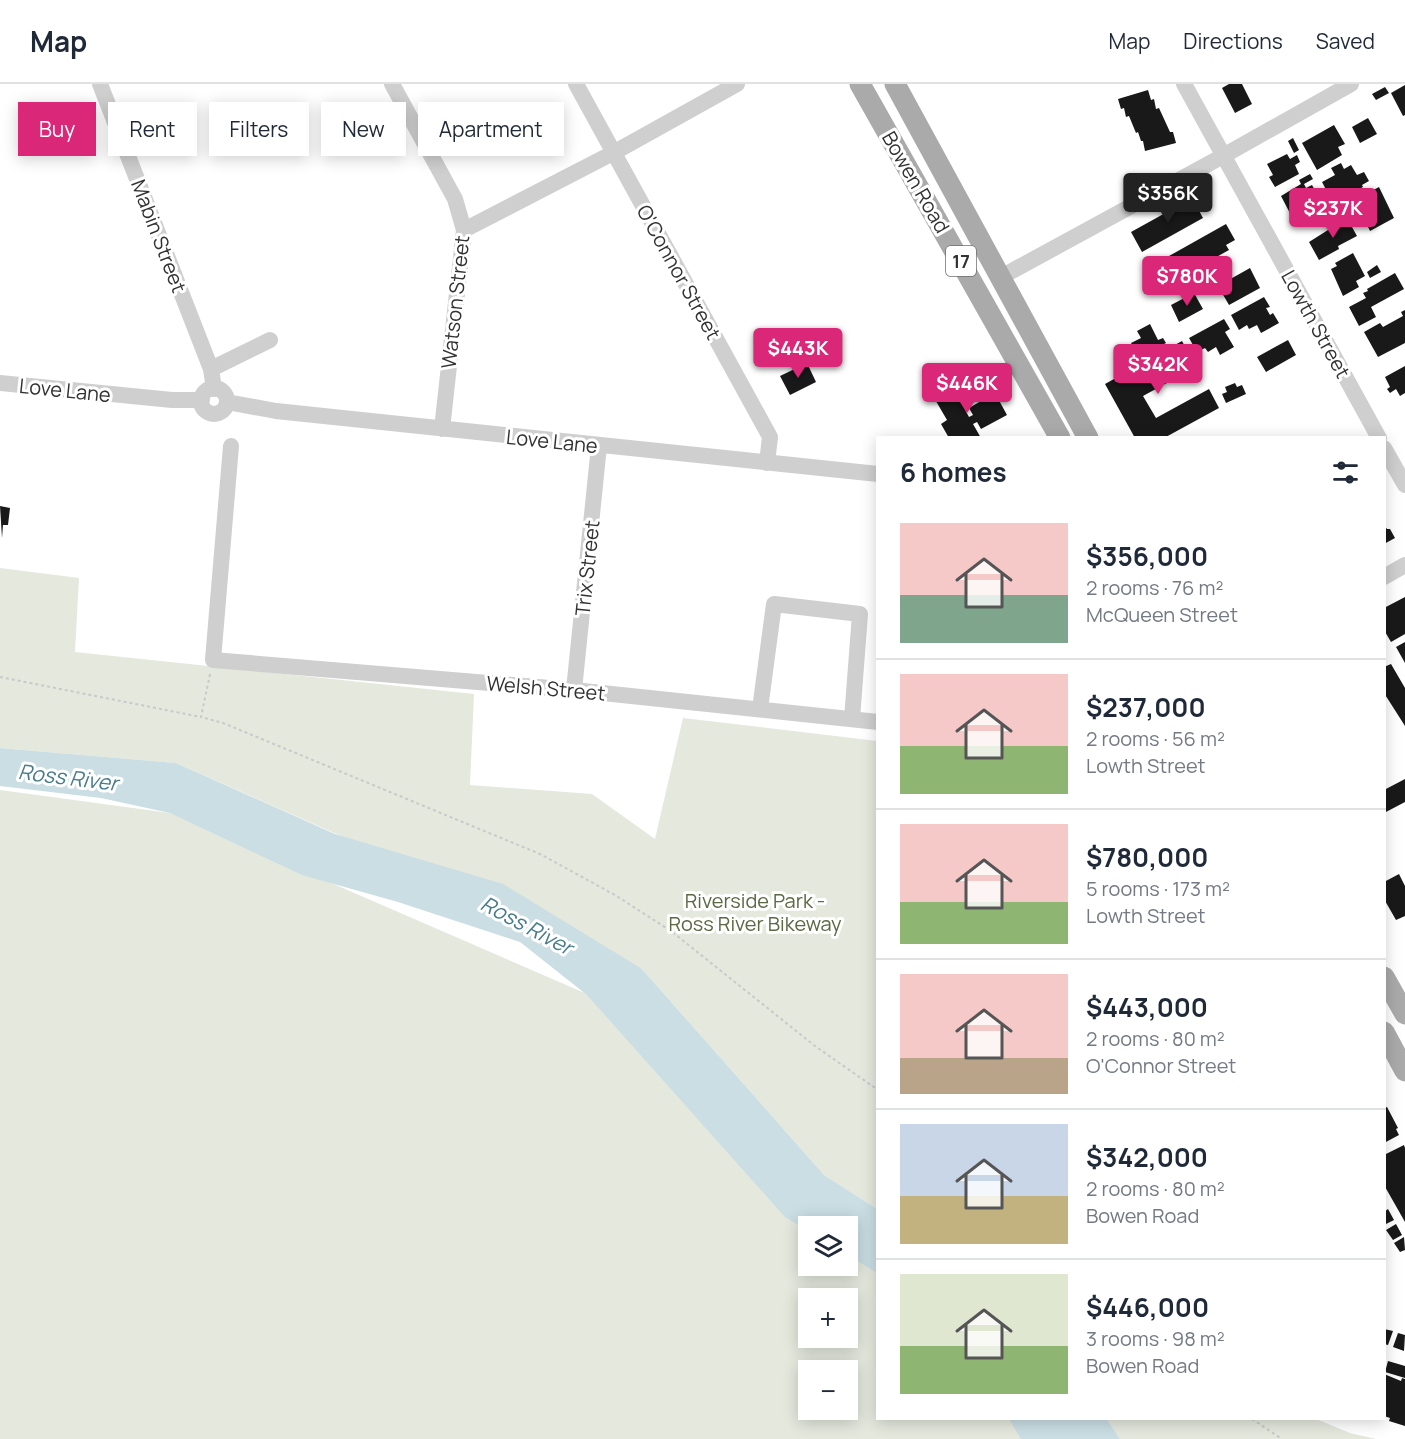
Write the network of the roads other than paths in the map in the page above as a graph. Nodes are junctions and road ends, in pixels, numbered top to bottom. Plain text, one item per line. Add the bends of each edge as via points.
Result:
1 (100, 84) edge
2 (392, 84) edge
3 (576, 84) edge
4 (737, 84) edge
5 (860, 84) edge
6 (895, 84) edge
7 (1184, 84) edge
8 (1351, 84) edge
9 (613, 153) junction
10 (1223, 156) junction
11 (464, 230) junction
12 (1001, 277) junction
13 (270, 340) dead end
14 (211, 369) junction
15 (0, 383) edge
16 (208, 394) junction
17 (442, 429) junction
18 (1054, 432) edge
19 (1087, 436) edge
20 (1378, 436) edge
21 (231, 446) dead end
22 (599, 446) junction
23 (1386, 452) edge
24 (767, 463) junction
25 (876, 474) edge
26 (1405, 485) edge
27 (1405, 566) edge
28 (1386, 576) edge
29 (574, 690) junction
30 (759, 709) junction
31 (852, 719) junction
32 (876, 722) edge
33 (1386, 981) edge
34 (1405, 1014) edge
35 (1386, 1036) edge
36 (1405, 1071) edge

1 - 14 street, Mabin Street
2 - 11 street, Watson Street via 455,199
3 - 9 street, O'Connor Street
4 - 9 street
5 - 18 main road, Bowen Road / 17
6 - 12 main road, Bowen Road / 17
7 - 10 street, Lowth Street
8 - 10 street
9 - 11 street
9 - 24 street, O'Connor Street via 770,437
10 - 12 street
10 - 20 street, Lowth Street
11 - 17 street, Watson Street
12 - 19 main road, Bowen Road / 17
13 - 14 street
14 - 16 street, Mabin Street
15 - 16 street, Love Lane via 172,400
16 - 17 street, Love Lane via 224,392 227,402 276,411
17 - 22 street, Love Lane
21 - 29 street, Welsh Street via 213,660
22 - 24 street, Love Lane
22 - 29 street, Trix Street
23 - 26 street
24 - 25 street, Love Lane
27 - 28 street
29 - 30 street, Welsh Street
30 - 31 street, Welsh Street
30 - 31 street via 774,604 860,614
31 - 32 street, Welsh Street
33 - 34 main road
35 - 36 main road

